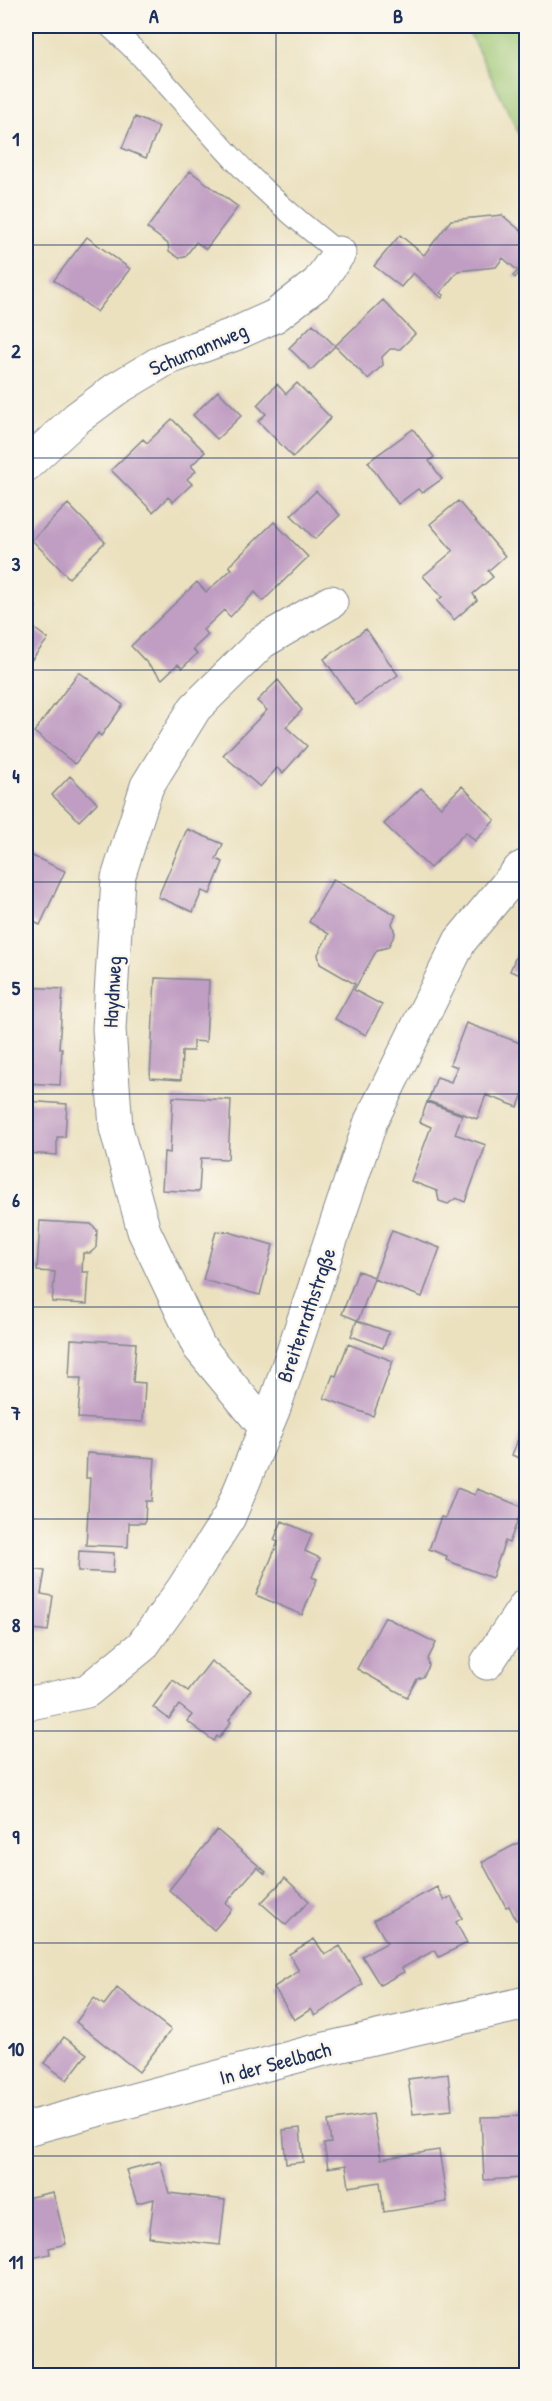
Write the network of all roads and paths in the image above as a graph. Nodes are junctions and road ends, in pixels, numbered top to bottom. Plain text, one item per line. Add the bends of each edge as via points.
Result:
1 (109, 26) edge
2 (339, 253) joint
3 (26, 465) edge
4 (331, 602) dead end
5 (526, 866) edge
6 (266, 1428) junction
7 (526, 1605) edge
8 (487, 1663) dead end
9 (26, 1704) edge
10 (526, 2003) edge
11 (26, 2129) edge

1 - 2 lane via 158,72 250,176 292,217
2 - 3 street, Schumannweg via 318,283 275,316 166,359 76,418
4 - 6 street, Haydnweg via 262,642 195,708 147,786 118,878 109,1029 116,1128 144,1231 199,1347
5 - 6 street, Breitenrathstraße via 460,941 371,1121
6 - 9 street, Breitenrathstraße via 229,1517 142,1646 87,1691
7 - 8 street
10 - 11 street, In der Seelbach via 312,2052

